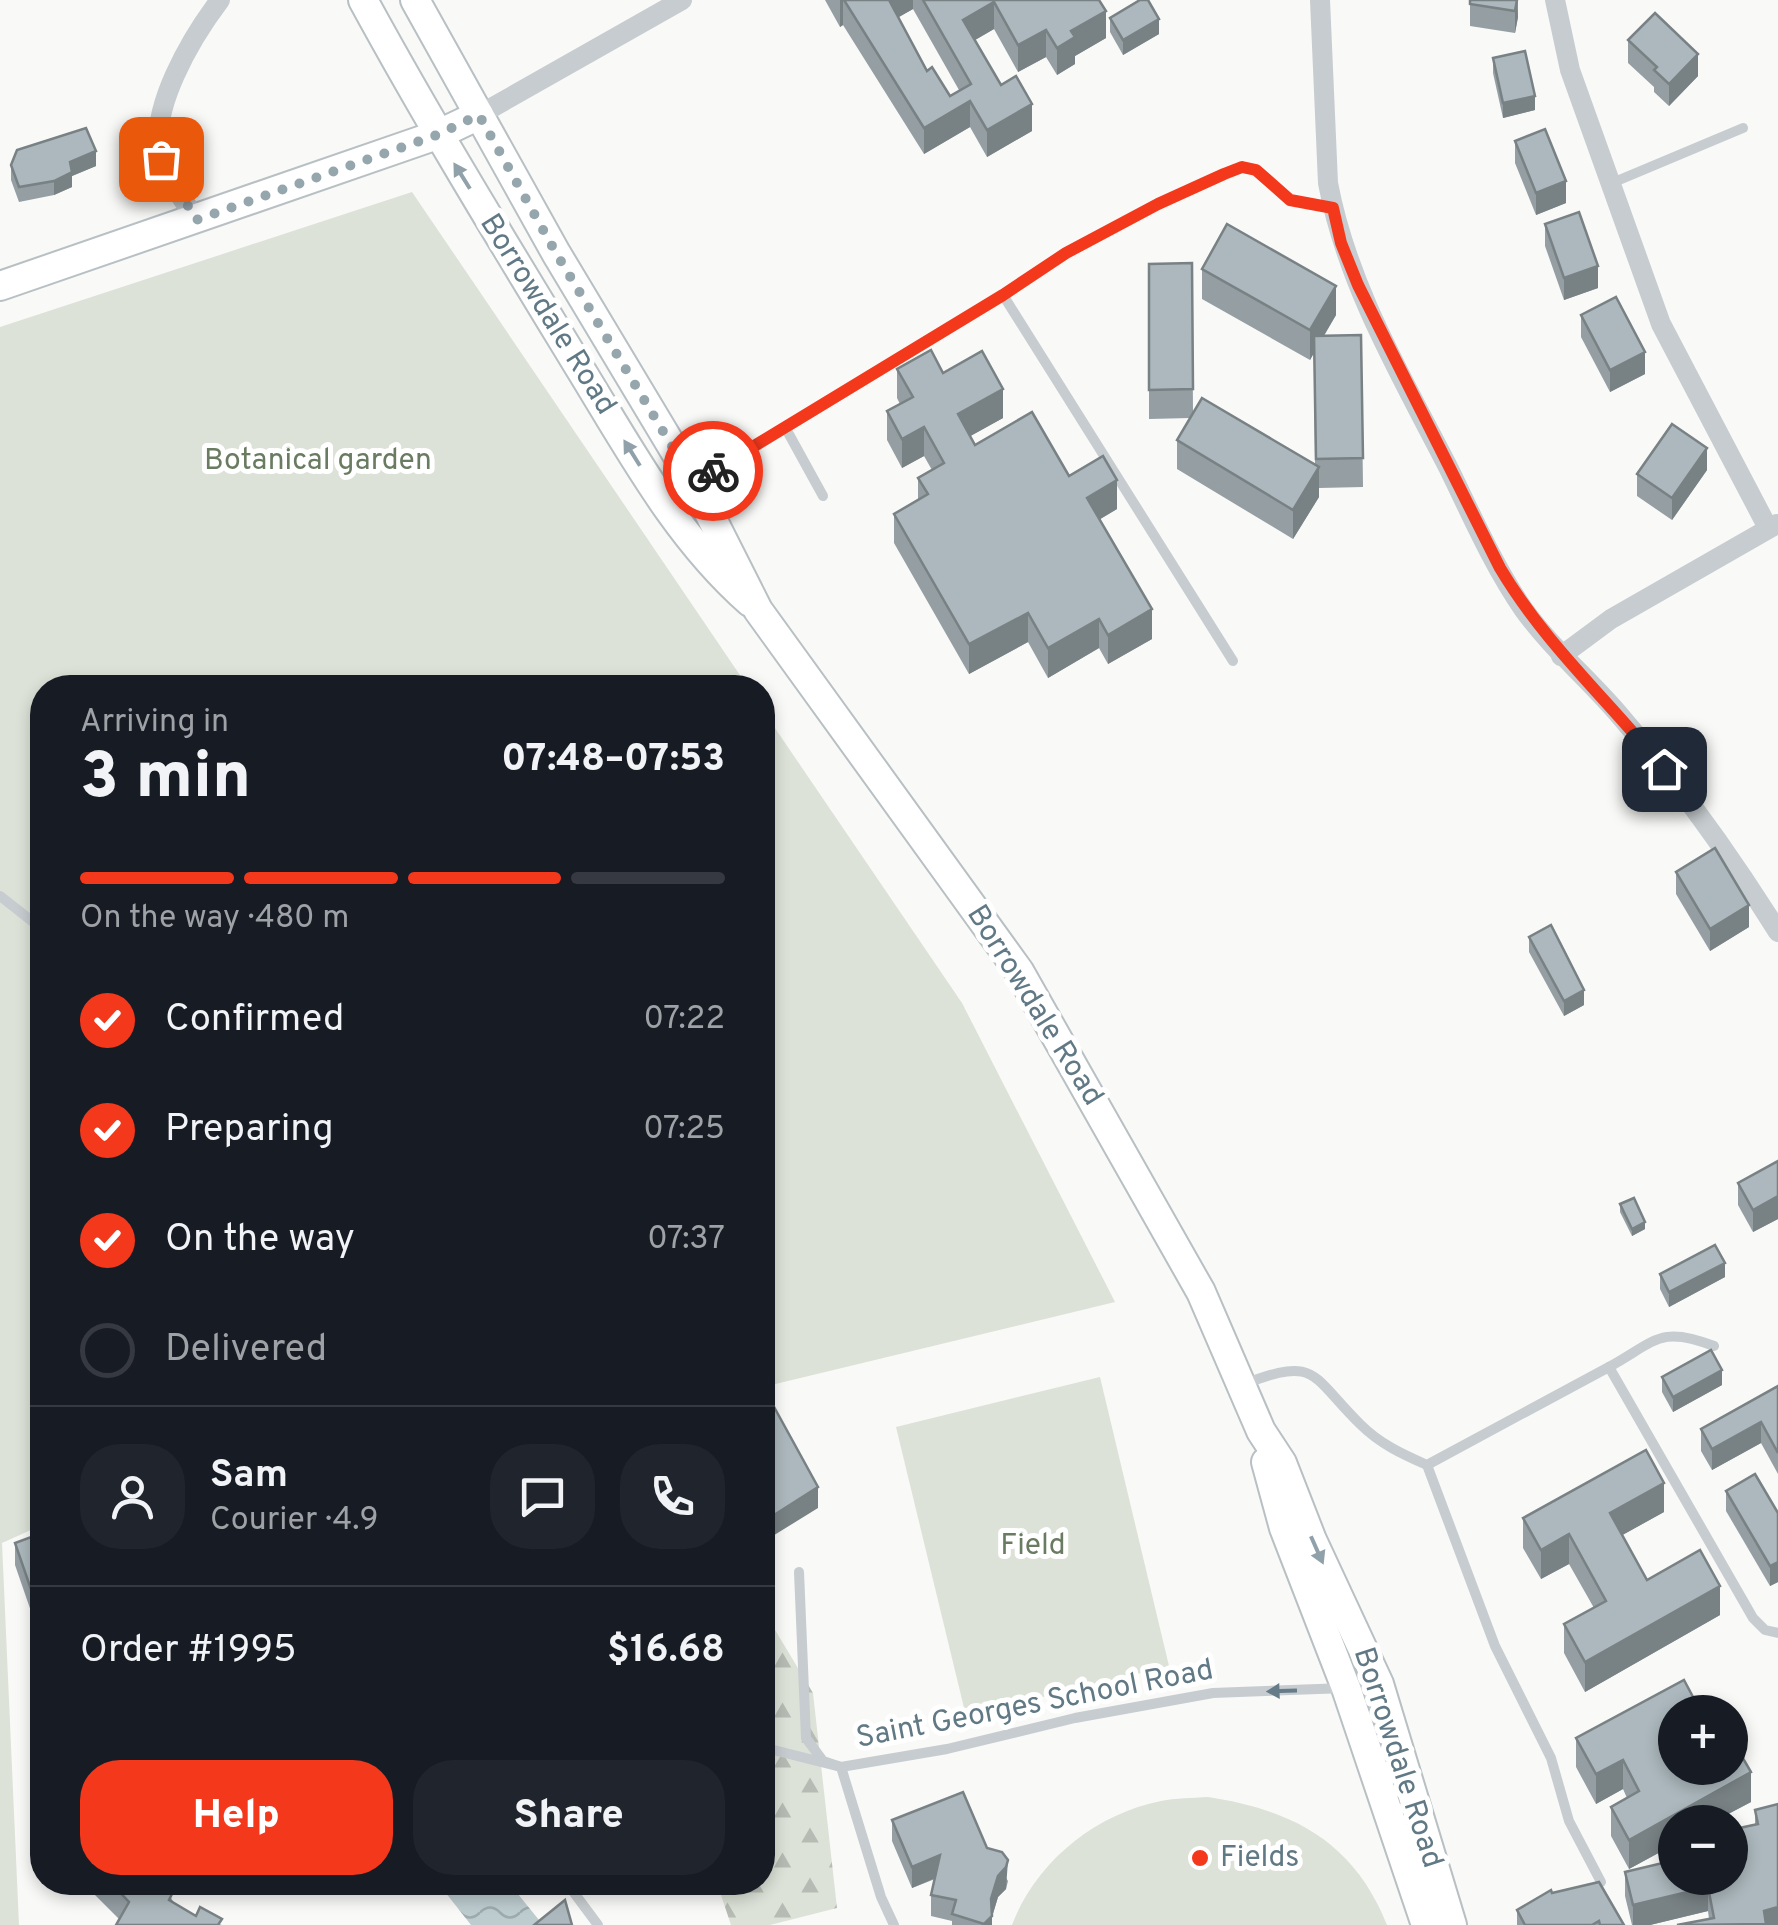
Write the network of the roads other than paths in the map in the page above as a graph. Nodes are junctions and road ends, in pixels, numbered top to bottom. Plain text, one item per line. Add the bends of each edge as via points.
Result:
1 (220, 0) edge
2 (363, 0) edge
3 (415, 0) edge
4 (682, 0) edge
5 (1320, 0) edge
6 (1555, 0) edge
7 (479, 115) junction
8 (1743, 128) dead end
9 (437, 135) junction
10 (1612, 182) junction
11 (1333, 208) junction
12 (196, 220) junction
13 (0, 286) edge
14 (1003, 295) junction
15 (785, 427) junction
16 (694, 483) junction
17 (823, 496) dead end
18 (664, 503) junction
19 (1773, 526) edge
20 (758, 610) junction
21 (1562, 656) junction
22 (1233, 661) dead end
23 (0, 896) edge
24 (30, 920) edge
25 (1777, 929) edge
26 (1714, 1346) dead end
27 (1609, 1367) junction
28 (1242, 1385) junction
29 (1260, 1431) junction
30 (1427, 1465) junction
31 (799, 1572) dead end
32 (1778, 1632) edge
33 (1379, 1684) junction
34 (1346, 1688) junction
35 (775, 1750) edge
36 (841, 1767) junction
37 (1601, 1882) edge
38 (576, 1895) edge
39 (598, 1925) edge
40 (894, 1925) edge
41 (1426, 1925) edge
42 (1452, 1925) edge

1 - 12 street via 180,66 159,130 161,159
2 - 9 main road, Borrowdale Road
3 - 7 main road, Borrowdale Road
4 - 7 street
5 - 11 street
6 - 10 street via 1570,70
7 - 9 main road
7 - 16 main road, Borrowdale Road
8 - 10 lane
9 - 12 main road
18 -> 9 main road, Borrowdale Road
10 - 19 street via 1661,324
11 - 14 lane via 1290,200 1256,170 1242,167 1128,218
11 - 21 street via 1358,285 1464,500 1524,609
12 - 13 main road
14 - 15 lane
14 - 22 lane
15 - 16 lane
15 - 17 lane
16 - 18 lane
16 - 20 main road, Borrowdale Road
18 - 20 main road, Borrowdale Road via 724,580
19 - 21 street via 1611,619
20 - 28 main road, Borrowdale Road via 1019,972 1201,1292
21 - 25 street via 1686,797
23 - 24 lane
26 - 27 lane via 1666,1335
27 - 30 lane
27 - 32 lane via 1753,1618 1764,1630
28 - 29 main road, Borrowdale Road
28 - 30 lane via 1284,1369 1312,1374 1386,1447
29 -> 33 main road, Borrowdale Road via 1282,1463
29 - 34 main road, Borrowdale Road via 1284,1528
30 - 37 lane via 1496,1646 1551,1758 1569,1821
31 - 36 lane via 806,1738 823,1761
33 - 34 lane, Saint Georges School Road
33 - 42 main road, Borrowdale Road
34 -> 36 lane, Saint Georges School Road via 1213,1693
34 - 41 main road, Borrowdale Road
35 - 36 lane, Saint Georges School Road
36 - 40 lane
38 - 39 lane

